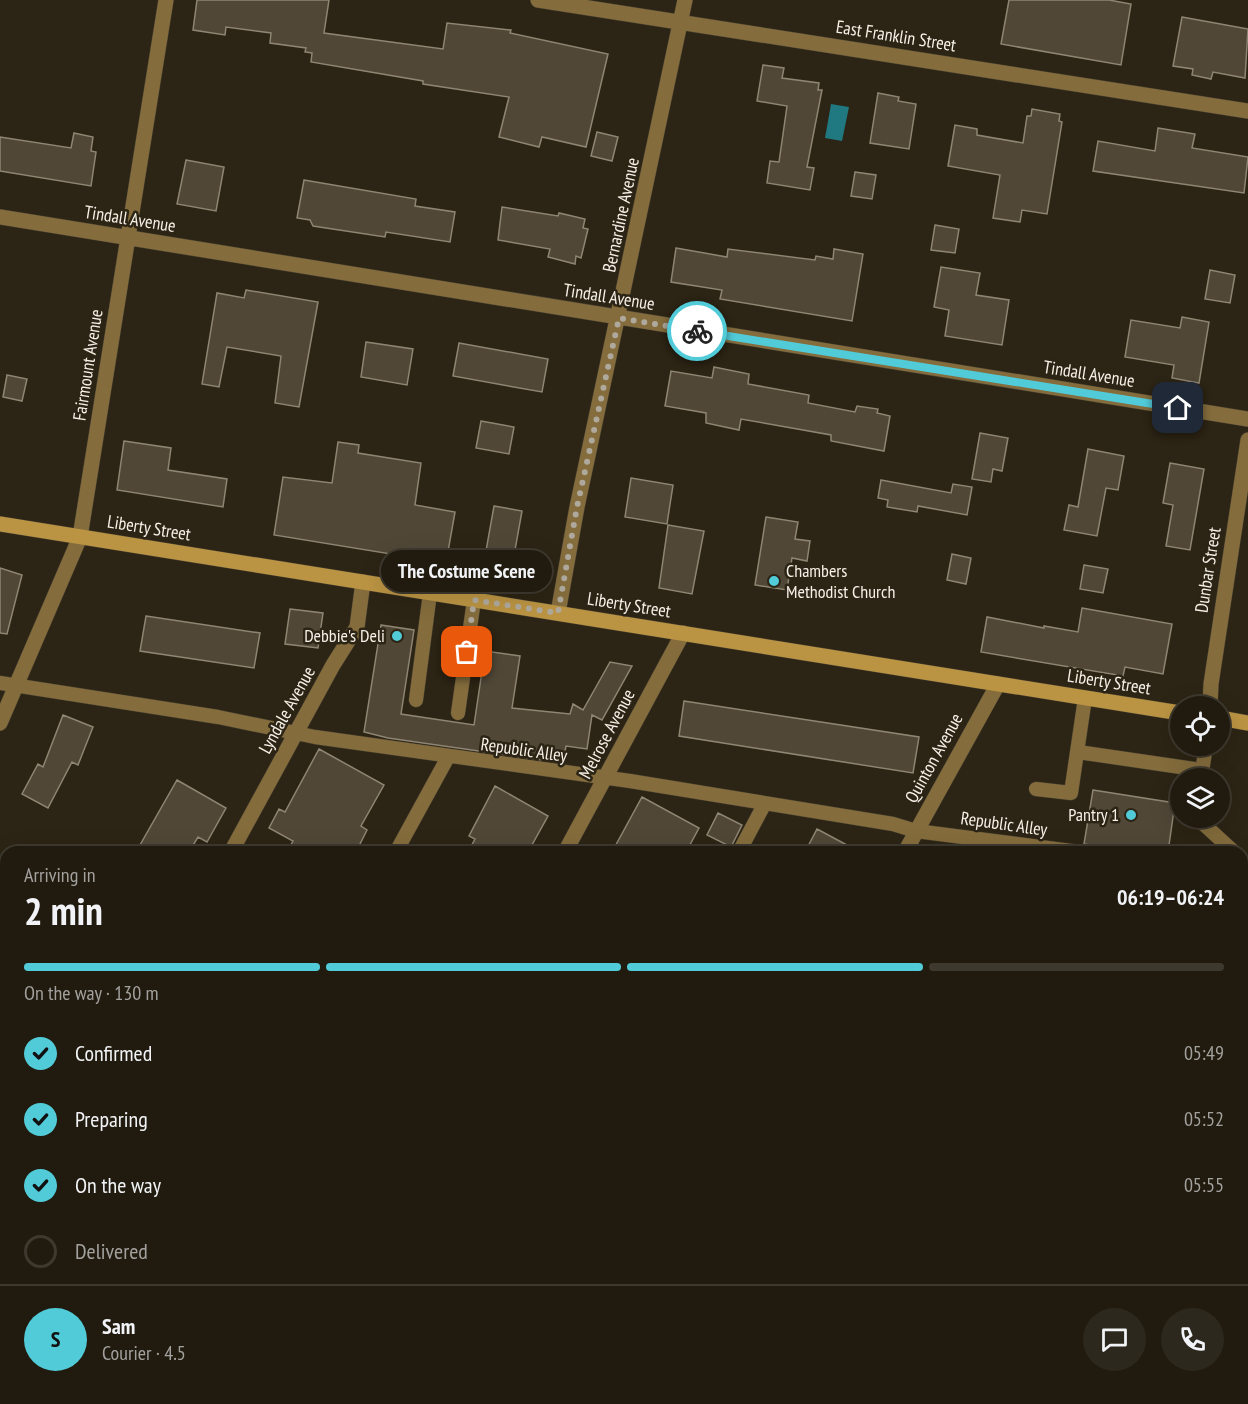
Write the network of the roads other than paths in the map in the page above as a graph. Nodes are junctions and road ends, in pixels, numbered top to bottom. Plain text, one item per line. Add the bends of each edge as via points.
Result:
1 (166, 0) edge
2 (538, 0) edge
3 (685, 0) edge
4 (680, 22) junction
5 (1248, 111) edge
6 (0, 218) edge
7 (127, 238) junction
8 (619, 318) junction
9 (1248, 419) edge
10 (1248, 440) edge
11 (0, 524) edge
12 (80, 537) junction
13 (363, 582) junction
14 (430, 593) junction
15 (474, 600) junction
16 (558, 613) junction
17 (683, 633) junction
18 (0, 683) edge
19 (998, 684) junction
20 (16, 686) junction
21 (1210, 696) edge
22 (1084, 698) junction
23 (416, 700) dead end
24 (1170, 711) edge
25 (458, 713) dead end
26 (1230, 720) edge
27 (0, 723) edge
28 (1248, 723) edge
29 (297, 731) junction
30 (1078, 752) junction
31 (448, 757) junction
32 (1170, 768) edge
33 (605, 780) junction
34 (1036, 789) dead end
35 (765, 803) junction
36 (1208, 828) edge
37 (916, 831) junction
38 (234, 846) edge
39 (399, 846) edge
40 (568, 846) edge
41 (742, 846) edge
42 (908, 846) edge
43 (1032, 846) edge
44 (1227, 846) edge

1 - 7 street, Fairmount Avenue
2 - 4 street, East Franklin Street
3 - 4 street, Bernardine Avenue
4 - 5 street, East Franklin Street
4 - 8 street, Bernardine Avenue
6 - 7 street, Tindall Avenue
7 - 8 street, Tindall Avenue
7 - 12 street, Fairmount Avenue
8 - 9 street, Tindall Avenue
8 - 16 street, Bernardine Avenue
10 - 21 street, Dunbar Street
11 - 12 street, Liberty Street
12 - 13 street, Liberty Street
12 - 20 street, Fairmount Avenue
13 - 14 street, Liberty Street
13 - 29 street, Lyndale Avenue via 357,627
14 - 15 street, Liberty Street
14 - 23 lane
15 - 16 street, Liberty Street
15 - 25 lane
16 - 17 street, Liberty Street
17 - 19 street, Liberty Street
17 - 33 street, Melrose Avenue
18 - 20 lane, Republic Alley
19 - 22 street, Liberty Street
19 - 37 street, Quinton Avenue
20 - 27 street, Fairmount Avenue
20 - 29 lane, Republic Alley
22 - 24 street, Liberty Street
22 - 30 lane
26 - 28 street
29 - 31 lane, Republic Alley
29 - 38 street, Lyndale Avenue
30 - 32 lane
30 - 34 lane via 1071,793
31 - 33 lane, Republic Alley
31 - 39 lane
33 - 35 lane, Republic Alley
33 - 40 street, Melrose Avenue
35 - 37 lane, Republic Alley
35 - 41 lane
36 - 44 lane
37 - 42 street, Quinton Avenue
37 - 43 lane, Republic Alley

